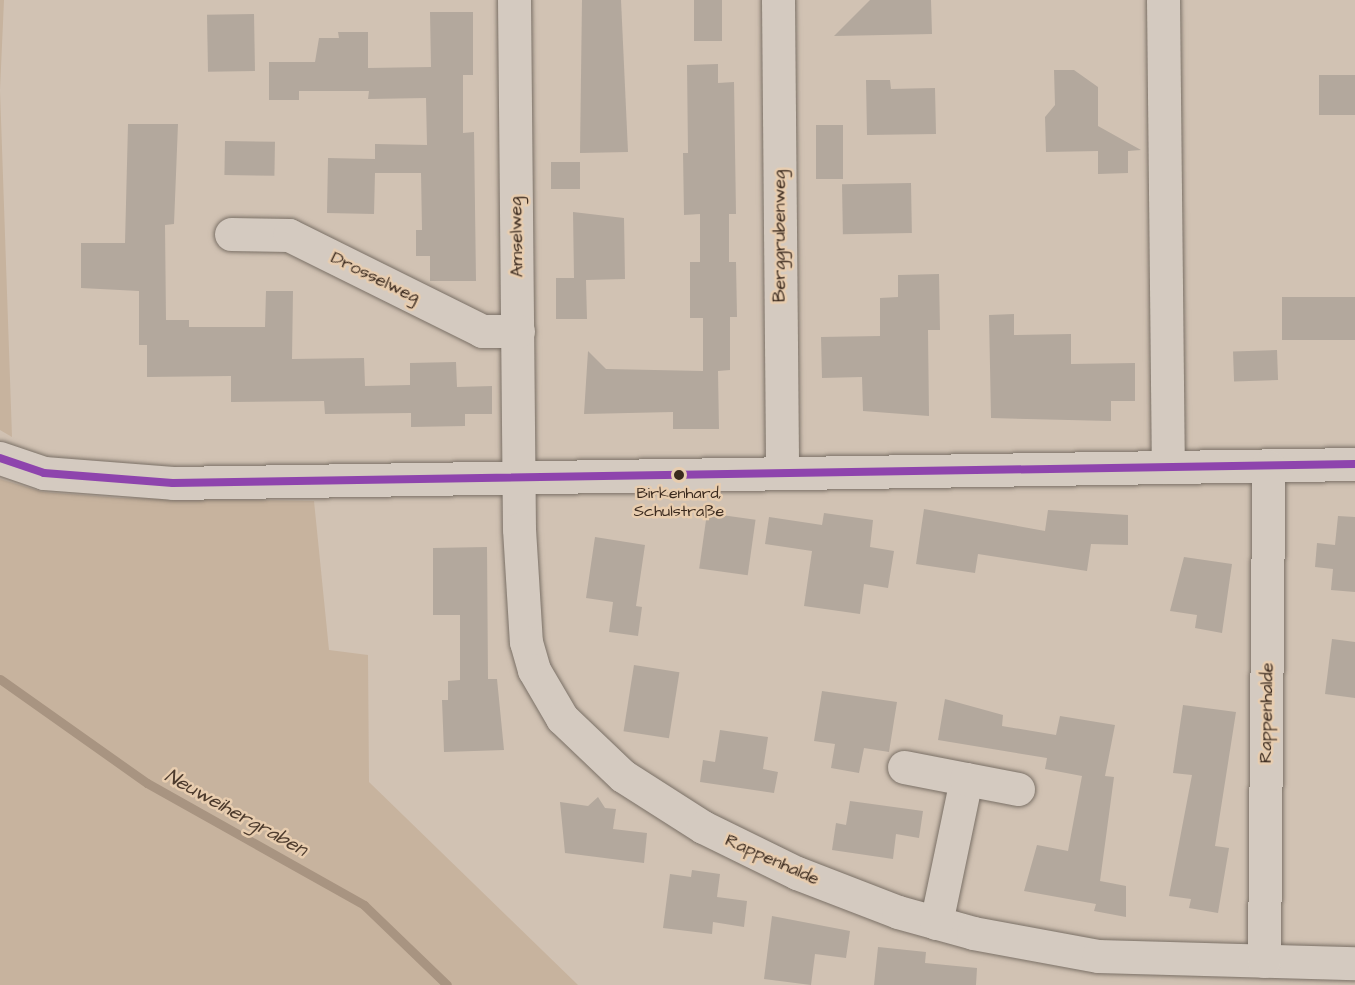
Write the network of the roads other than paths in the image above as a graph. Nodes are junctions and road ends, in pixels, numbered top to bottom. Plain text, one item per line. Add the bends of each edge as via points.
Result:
1 (514, 0) edge
2 (778, 0) edge
3 (1163, 0) edge
4 (231, 234) dead end
5 (518, 331) junction
6 (0, 458) edge
7 (1355, 464) edge
8 (1168, 466) junction
9 (1268, 466) junction
10 (782, 471) junction
11 (519, 474) junction
12 (904, 767) dead end
13 (966, 779) junction
14 (1018, 789) dead end
15 (936, 923) junction
16 (1264, 961) junction
17 (1355, 963) edge

1 - 5 street, Amselweg
2 - 10 street, Berggrubenweg
3 - 8 street
4 - 5 street, Drosselweg via 289,235 482,331
5 - 11 street, Amselweg
6 - 11 street via 44,472 162,482
7 - 9 street
8 - 9 street
8 - 10 street
9 - 16 street, Rappenhalde
10 - 11 street
11 - 15 street, Rappenhalde via 526,642 546,693 583,741 623,776 749,852
12 - 13 street
13 - 14 street
13 - 15 street
15 - 16 street, Rappenhalde via 1098,956
16 - 17 street, Rappenhalde

